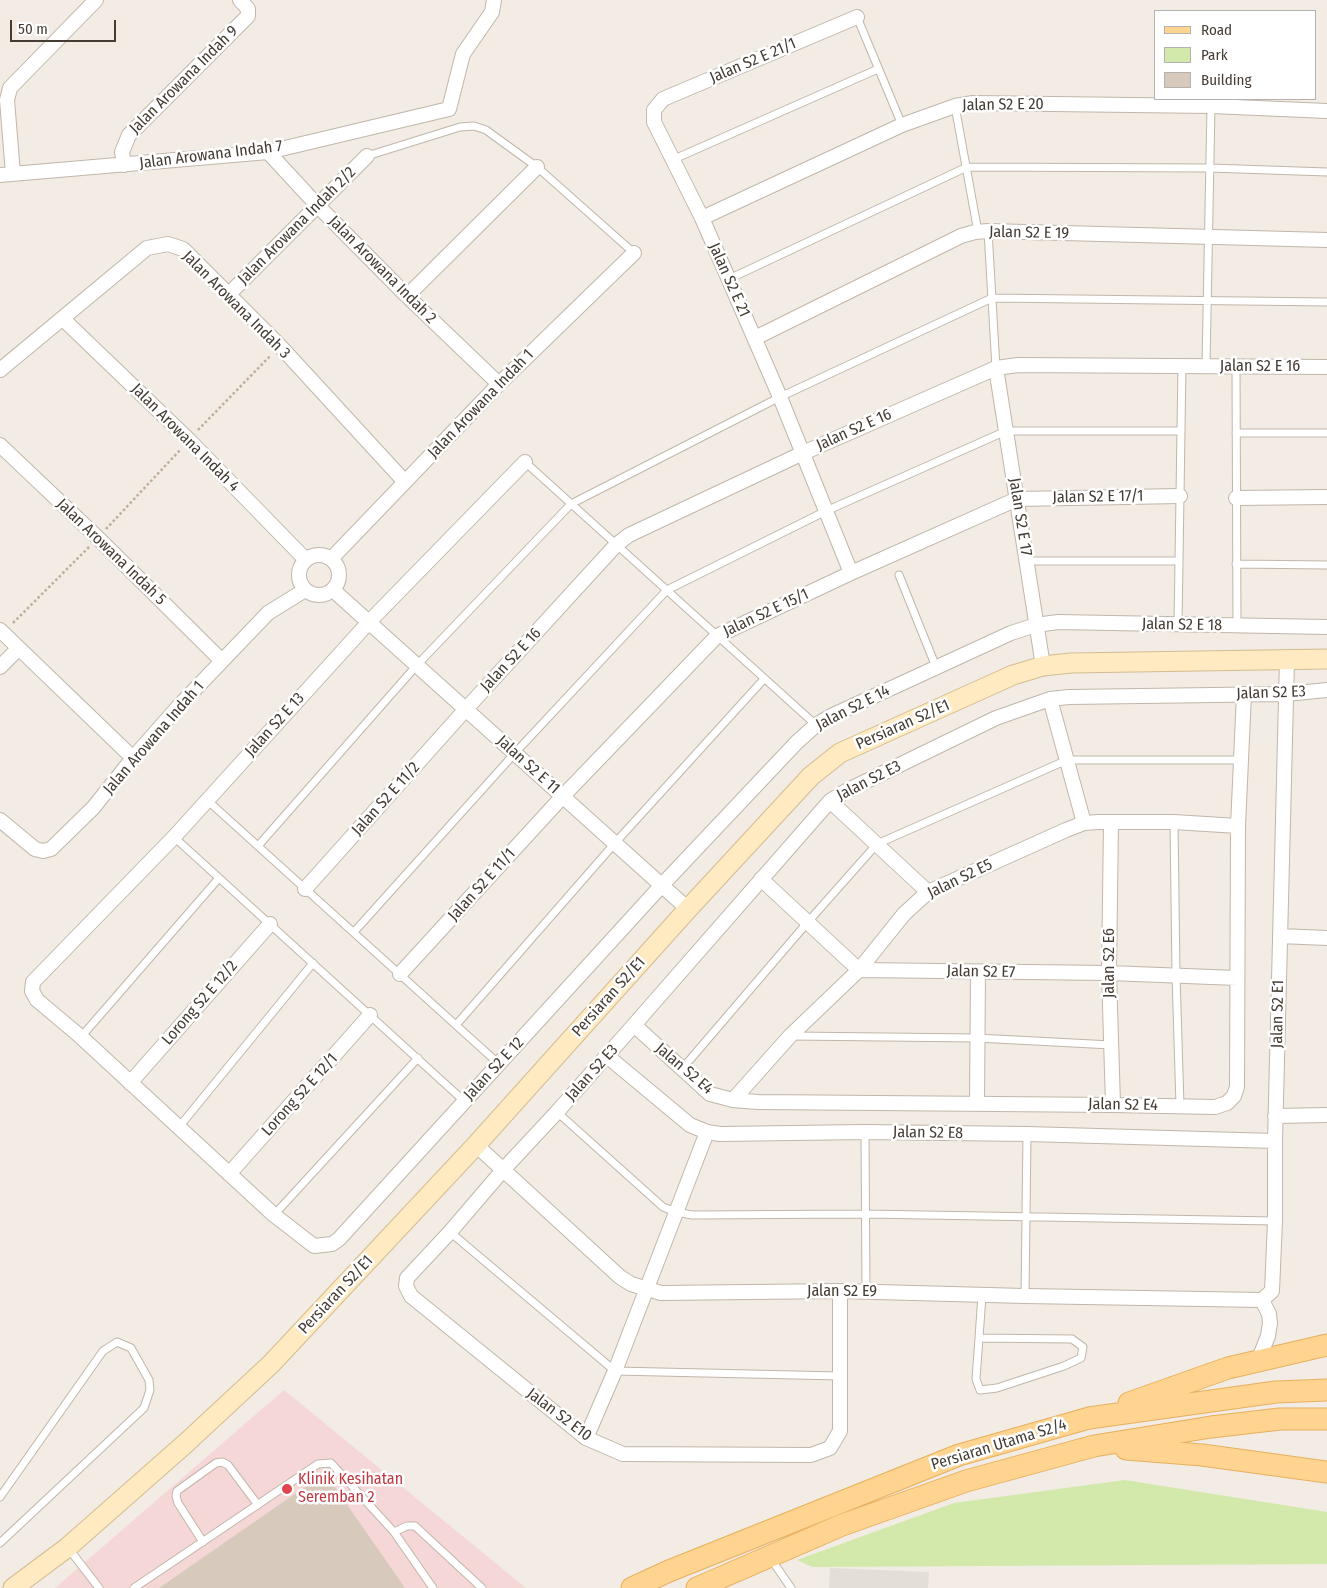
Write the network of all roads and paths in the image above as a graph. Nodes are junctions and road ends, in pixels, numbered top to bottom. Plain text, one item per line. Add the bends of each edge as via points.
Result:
1 (96, 0) edge
2 (240, 0) edge
3 (494, 0) edge
4 (857, 17) joint
5 (878, 69) junction
6 (955, 106) junction
7 (1211, 106) junction
8 (654, 110) joint
9 (1327, 111) edge
10 (902, 125) junction
11 (268, 152) junction
12 (367, 156) joint
13 (672, 160) junction
14 (124, 165) junction
15 (537, 167) junction
16 (967, 167) junction
17 (1210, 168) junction
18 (1327, 172) edge
19 (7, 174) edge
20 (317, 205) junction
21 (702, 218) junction
22 (983, 232) junction
23 (1209, 237) junction
24 (1327, 240) edge
25 (634, 253) joint
26 (728, 279) junction
27 (228, 295) junction
28 (407, 296) junction
29 (992, 298) junction
30 (1208, 300) junction
31 (1327, 302) edge
32 (63, 319) junction
33 (755, 338) junction
34 (280, 346) junction
35 (1182, 365) junction
36 (1206, 366) junction
37 (1236, 367) junction
38 (1327, 367) edge
39 (996, 368) junction
40 (0, 370) edge
41 (499, 384) junction
42 (780, 397) junction
43 (1006, 431) junction
44 (1181, 431) junction
45 (1236, 433) junction
46 (1327, 433) edge
47 (189, 440) junction
48 (0, 445) edge
49 (803, 453) junction
50 (525, 462) joint
51 (405, 482) junction
52 (1180, 496) junction
53 (1327, 497) edge
54 (1236, 498) junction
55 (1017, 499) junction
56 (571, 504) junction
57 (826, 511) junction
58 (98, 538) junction
59 (616, 545) junction
60 (331, 559) junction
61 (306, 560) junction
62 (1026, 561) junction
63 (1179, 561) junction
64 (1236, 564) junction
65 (1327, 565) edge
66 (851, 573) junction
67 (899, 575) dead end
68 (305, 590) junction
69 (333, 590) junction
70 (667, 590) junction
71 (369, 622) junction
72 (1036, 625) junction
73 (1178, 625) junction
74 (1236, 626) junction
75 (1327, 627) edge
76 (2, 632) edge
77 (717, 636) junction
78 (18, 649) junction
79 (1287, 659) junction
80 (1327, 659) edge
81 (222, 661) junction
82 (417, 665) junction
83 (0, 666) edge
84 (1043, 666) junction
85 (936, 667) junction
86 (764, 678) junction
87 (1327, 690) edge
88 (1244, 694) junction
89 (1286, 694) junction
90 (1050, 699) junction
91 (466, 709) junction
92 (816, 725) junction
93 (515, 753) junction
94 (134, 758) junction
95 (1067, 760) junction
96 (1242, 760) junction
97 (563, 796) junction
98 (207, 800) junction
99 (830, 801) junction
100 (0, 820) edge
101 (1111, 822) junction
102 (1174, 822) junction
103 (1084, 824) junction
104 (1238, 826) junction
105 (174, 837) junction
106 (615, 843) junction
107 (878, 844) junction
108 (258, 846) junction
109 (219, 878) junction
110 (761, 879) junction
111 (662, 885) junction
112 (306, 889) junction
113 (928, 892) junction
114 (688, 909) junction
115 (807, 922) junction
116 (270, 924) junction
117 (354, 932) junction
118 (1280, 936) junction
119 (1327, 938) edge
120 (313, 963) junction
121 (859, 970) junction
122 (978, 972) junction
123 (1109, 973) junction
124 (400, 974) junction
125 (1176, 975) junction
126 (1237, 978) junction
127 (370, 1015) junction
128 (456, 1025) junction
129 (634, 1025) junction
130 (790, 1036) junction
131 (81, 1037) junction
132 (977, 1038) junction
133 (1111, 1045) junction
134 (607, 1056) junction
135 (418, 1058) junction
136 (499, 1064) junction
137 (682, 1069) junction
138 (130, 1083) junction
139 (733, 1100) junction
140 (464, 1101) junction
141 (977, 1103) junction
142 (1113, 1105) junction
143 (1180, 1106) junction
144 (557, 1112) junction
145 (1275, 1116) junction
146 (1327, 1116) edge
147 (179, 1127) junction
148 (707, 1132) junction
149 (865, 1132) junction
150 (1027, 1134) junction
151 (1275, 1142) junction
152 (476, 1146) junction
153 (503, 1170) junction
154 (229, 1174) junction
155 (676, 1212) junction
156 (866, 1214) junction
157 (274, 1216) junction
158 (1026, 1216) junction
159 (1275, 1221) junction
160 (450, 1232) junction
161 (647, 1290) junction
162 (840, 1291) junction
163 (866, 1292) junction
164 (982, 1295) junction
165 (1025, 1296) junction
166 (1262, 1300) junction
167 (979, 1338) junction
168 (1327, 1346) edge
169 (1258, 1361) junction
170 (614, 1371) junction
171 (840, 1376) junction
172 (1327, 1390) edge
173 (1089, 1418) junction
174 (1327, 1420) edge
175 (586, 1438) junction
176 (1094, 1446) junction
177 (1327, 1472) edge
178 (0, 1498) edge
179 (258, 1505) junction
180 (394, 1532) junction
181 (203, 1542) junction
182 (0, 1543) edge
183 (68, 1546) junction
184 (770, 1556) junction
185 (13, 1588) edge
186 (99, 1588) edge
187 (134, 1588) edge
188 (433, 1588) edge
189 (482, 1588) edge
190 (632, 1588) edge
191 (697, 1588) edge
192 (790, 1588) edge

1 - 19 street via 10,88 7,100
2 - 14 street, Jalan Arowana Indah 9 via 248,9 248,16 129,135 122,152
3 - 11 street, Jalan Arowana Indah 7 via 492,12 463,54 449,109
4 - 5 lane
4 - 8 street, Jalan S2 E 21/1 via 663,100
5 - 10 lane
5 - 13 lane
6 - 7 street, Jalan S2 E 20 via 973,103
6 - 10 street, Jalan S2 E 20
6 - 16 lane
7 - 9 street, Jalan S2 E 20
7 - 17 lane
8 - 13 street, Jalan S2 E 21 via 654,122
10 - 21 street, Jalan S2 E 20
11 - 14 street, Jalan Arowana Indah 7
11 - 20 street, Jalan Arowana Indah 2
12 - 15 lane via 460,127 474,126 486,130
12 - 20 street, Jalan Arowana Indah 2/2
13 - 21 street, Jalan S2 E 21
14 - 19 street, Jalan Arowana Indah 7
15 - 25 lane
15 - 28 street
16 - 17 lane
16 - 22 lane
16 - 26 lane
17 - 18 lane
17 - 23 lane
20 - 27 street, Jalan Arowana Indah 2/2
20 - 28 street, Jalan Arowana Indah 2
21 - 26 street, Jalan S2 E 21
22 - 23 street, Jalan S2 E 19
22 - 29 lane
22 - 33 street, Jalan S2 E 19 via 961,236
23 - 24 street, Jalan S2 E 19
23 - 30 lane
25 - 41 street, Jalan Arowana Indah 1
26 - 33 street, Jalan S2 E 21
27 - 32 street, Jalan Arowana Indah 3 via 183,249 168,244 146,248
27 - 34 street, Jalan Arowana Indah 3
28 - 41 street, Jalan Arowana Indah 2
29 - 30 lane
29 - 39 lane
29 - 42 lane
30 - 31 lane
30 - 36 lane
32 - 40 street, Jalan Arowana Indah 3
32 - 47 street, Jalan Arowana Indah 4
33 - 42 street, Jalan S2 E 21
34 - 47 path
34 - 51 street, Jalan Arowana Indah 3
35 - 36 street, Jalan S2 E 16
35 - 39 street, Jalan S2 E 16 via 1018,365
35 - 44 lane
36 - 37 street, Jalan S2 E 16
37 - 38 street, Jalan S2 E 16
37 - 45 lane
39 - 43 street, Jalan S2 E 17
39 - 49 street, Jalan S2 E 16
41 - 51 street, Jalan Arowana Indah 1
42 - 49 street, Jalan S2 E 21
42 - 56 lane
43 - 44 lane
43 - 55 street, Jalan S2 E 17
43 - 57 lane
44 - 52 lane
45 - 46 lane
45 - 54 lane
47 - 58 path
47 - 61 street, Jalan Arowana Indah 4
48 - 58 street, Jalan Arowana Indah 5
49 - 57 street, Jalan S2 E 21
49 - 59 street, Jalan S2 E 16 via 629,535
50 - 56 lane
50 - 71 street, Jalan S2 E 13
51 - 60 street, Jalan Arowana Indah 1
52 - 55 street, Jalan S2 E 17/1
52 - 63 lane
53 - 54 street
54 - 64 lane
55 - 62 street, Jalan S2 E 17
55 - 66 street, Jalan S2 E 15/1
56 - 59 lane
56 - 82 lane
57 - 66 street, Jalan S2 E 21
57 - 70 lane
58 - 76 path
58 - 81 street, Jalan Arowana Indah 5
59 - 70 lane
59 - 91 street, Jalan S2 E 16
60 - 61 street via 319,555
60 - 69 street via 340,576
61 - 68 street via 299,578
62 - 63 lane
62 - 72 street, Jalan S2 E 17
63 - 73 lane
64 - 65 lane
64 - 74 lane
66 - 77 street, Jalan S2 E 15/1
67 - 85 lane
68 - 69 street via 317,596
68 - 81 street, Jalan Arowana Indah 1 via 268,613
69 - 71 street, Jalan S2 E 11
70 - 77 lane
70 - 93 lane
71 - 82 street, Jalan S2 E 11
71 - 98 street, Jalan S2 E 13
72 - 73 street, Jalan S2 E 18 via 1058,622
72 - 84 street, Jalan S2 E 17
72 - 85 street, Jalan S2 E 14
73 - 74 street, Jalan S2 E 18
74 - 75 street, Jalan S2 E 18
76 - 78 street
77 - 86 lane
77 - 97 street, Jalan S2 E 15/1
78 - 83 street
78 - 94 street
79 - 80 street, Persiaran S2/E1
79 - 84 street, Persiaran S2/E1
79 - 89 street, Jalan S2 E1
81 - 94 street, Jalan Arowana Indah 1
82 - 91 street, Jalan S2 E 11
82 - 108 lane
84 - 114 street, Persiaran S2/E1 via 1013,675 840,752 811,776
85 - 92 street, Jalan S2 E 14
86 - 92 lane
86 - 106 lane
87 - 89 street, Jalan S2 E3
88 - 89 street, Jalan S2 E3
88 - 90 street, Jalan S2 E3
88 - 96 street, Jalan S2 E4
89 - 118 street, Jalan S2 E1
90 - 95 street
90 - 99 street, Jalan S2 E3 via 996,718
91 - 93 street, Jalan S2 E 11
91 - 112 street, Jalan S2 E 11/2
92 - 111 street, Jalan S2 E 14
93 - 97 street, Jalan S2 E 11
93 - 117 lane
94 - 100 street, Jalan Arowana Indah 1 via 93,808 51,849 35,849
95 - 96 lane
95 - 103 street
95 - 107 lane
96 - 104 street, Jalan S2 E4
97 - 106 street, Jalan S2 E 11
97 - 124 street, Jalan S2 E 11/1
98 - 105 street, Jalan S2 E 13
98 - 108 lane
99 - 107 street
99 - 110 street, Jalan S2 E3
101 - 102 street, Jalan S2 E5
101 - 103 street, Jalan S2 E5
101 - 123 street, Jalan S2 E6
102 - 104 street, Jalan S2 E5
102 - 125 lane
103 - 113 street, Jalan S2 E5
104 - 126 street, Jalan S2 E4
105 - 109 lane
105 - 131 street, Jalan S2 E 13 via 34,982 32,991 37,1000
106 - 111 street, Jalan S2 E 11
106 - 128 lane
107 - 113 street
107 - 115 lane
108 - 112 lane
109 - 116 lane
109 - 131 lane
110 - 115 street
110 - 129 street, Jalan S2 E3
111 - 114 street, Jalan S2 E 11
111 - 136 street, Jalan S2 E 12
112 - 117 lane
113 - 121 street, Jalan S2 E5 via 904,914
114 - 152 street, Persiaran S2/E1
115 - 121 street
115 - 137 lane
116 - 120 lane
116 - 138 street, Lorong S2 E 12/2
117 - 124 lane
118 - 119 street
118 - 145 street, Jalan S2 E1
120 - 127 lane
120 - 147 lane
121 - 122 street, Jalan S2 E7
121 - 130 street, Jalan S2 E5
122 - 123 street, Jalan S2 E7
122 - 132 street
123 - 125 street, Jalan S2 E7
123 - 133 street, Jalan S2 E6
124 - 128 lane
125 - 126 street, Jalan S2 E7
125 - 143 lane
126 - 143 street, Jalan S2 E4 via 1237,1087 1234,1096 1215,1107
127 - 135 lane
127 - 154 street, Lorong S2 E 12/1
128 - 136 lane
129 - 134 street, Jalan S2 E3
129 - 137 street, Jalan S2 E4
130 - 132 lane
130 - 139 street, Jalan S2 E5
131 - 138 street
132 - 133 lane
132 - 141 street
133 - 142 street, Jalan S2 E6
134 - 144 street, Jalan S2 E3
134 - 148 street, Jalan S2 E8 via 690,1124
135 - 140 lane
135 - 157 lane
136 - 140 street, Jalan S2 E 12
137 - 139 street, Jalan S2 E4 via 710,1094
138 - 147 street
139 - 141 street, Jalan S2 E4
140 - 157 street, Jalan S2 E 12 via 332,1244 314,1246
141 - 142 street, Jalan S2 E4
142 - 143 street, Jalan S2 E4
144 - 153 street, Jalan S2 E3
144 - 155 lane via 663,1207
145 - 146 street
145 - 151 street, Jalan S2 E1
147 - 154 street
148 - 149 street, Jalan S2 E8
148 - 155 street
149 - 150 street, Jalan S2 E8
149 - 156 lane
150 - 151 street, Jalan S2 E8
150 - 158 lane
151 - 159 street, Jalan S2 E1
152 - 153 street, Jalan S2 E9
152 - 183 street, Persiaran S2/E1 via 271,1364
153 - 160 street, Jalan S2 E10
153 - 161 street, Jalan S2 E9 via 620,1277
154 - 157 street
155 - 156 lane via 692,1215
155 - 161 street
156 - 158 lane
156 - 163 lane
158 - 159 lane
158 - 165 lane
159 - 166 street, Jalan S2 E1 via 1272,1291
160 - 170 lane
160 - 175 street, Jalan S2 E10 via 408,1278 406,1286 411,1296
161 - 162 street, Jalan S2 E9 via 661,1293
161 - 170 street
162 - 163 street, Jalan S2 E9
162 - 171 street, Jalan S2 E10
163 - 164 street, Jalan S2 E9
164 - 165 street, Jalan S2 E9
164 - 167 lane
165 - 166 street, Jalan S2 E9
166 - 169 street via 1270,1323
167 - 167 lane via 976,1379 980,1390 997,1388 1064,1366 1080,1358 1083,1347 1072,1339
168 - 169 main road
169 - 173 main road via 1228,1368
170 - 171 lane
170 - 175 street
171 - 175 street, Jalan S2 E10 via 840,1431 830,1448 811,1455 623,1454
172 - 173 main road, Persiaran Utama S2/4 via 1276,1392
173 - 190 main road, Persiaran Utama S2/4 via 959,1455
174 - 176 main road, Persiaran Utama S2/4 via 1280,1419
176 - 177 main road via 1202,1455
176 - 184 main road, Persiaran Utama S2/4 via 966,1481 842,1525
178 - 182 lane via 103,1351 117,1342 131,1348 149,1380 150,1390 144,1408
179 - 180 lane via 318,1464 331,1462
179 - 181 lane
179 - 181 lane via 228,1464 216,1463 176,1496
180 - 188 lane
180 - 189 lane via 415,1526
181 - 187 lane
183 - 185 street, Persiaran S2/E1
183 - 186 lane
184 - 191 main road, Persiaran Utama S2/4
184 - 192 lane

